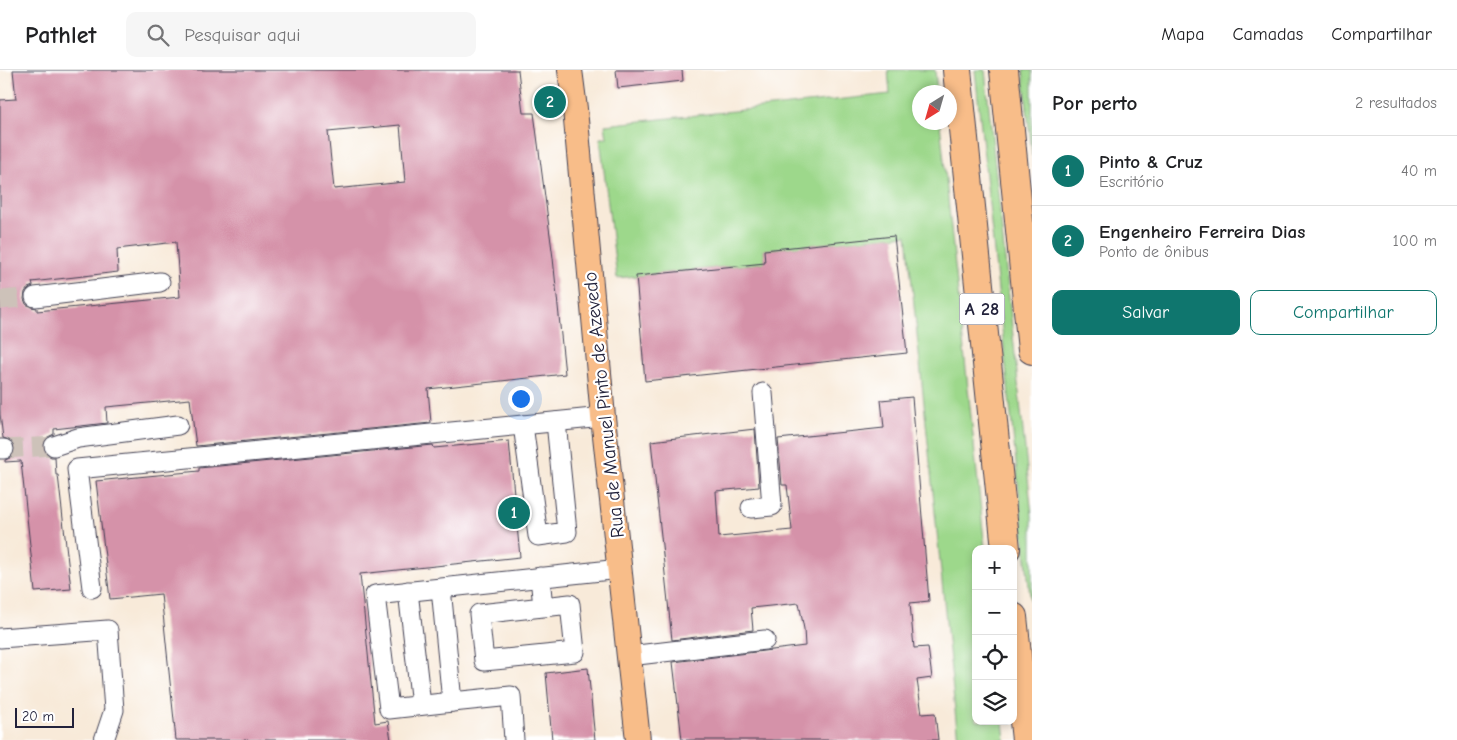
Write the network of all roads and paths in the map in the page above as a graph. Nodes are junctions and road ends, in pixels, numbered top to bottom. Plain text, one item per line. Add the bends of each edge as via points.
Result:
1 (570, 70) edge
2 (957, 70) edge
3 (1002, 74) edge
4 (160, 282) dead end
5 (35, 297) tunnel mouth
6 (1032, 350) edge
7 (763, 392) dead end
8 (604, 417) junction
9 (556, 422) junction
10 (178, 425) dead end
11 (523, 425) junction
12 (54, 446) tunnel mouth
13 (752, 508) dead end
14 (1006, 545) edge
15 (620, 569) junction
16 (540, 577) junction
17 (92, 588) dead end
18 (441, 588) junction
19 (408, 592) junction
20 (544, 607) junction
21 (1015, 635) edge
22 (0, 638) edge
23 (765, 640) dead end
24 (629, 656) junction
25 (452, 702) junction
26 (421, 705) junction
27 (104, 740) edge
28 (514, 740) edge
29 (638, 740) edge
30 (1026, 740) edge

1 - 8 main road, Rua de Manuel Pinto de Azevedo
2 - 14 highway, A 28
3 - 6 highway, A 28
4 - 5 lane
7 - 13 lane via 772,506
8 - 9 lane
8 - 15 main road, Rua de Manuel Pinto de Azevedo
9 - 11 lane
9 - 11 lane via 567,532 538,536
10 - 12 lane via 78,438
11 - 17 lane via 77,469
15 - 16 lane
15 - 24 main road, Rua de Manuel Pinto de Azevedo
16 - 18 lane
16 - 20 lane
18 - 19 lane
18 - 25 lane
19 - 26 lane
19 - 26 lane via 375,595 389,709
20 - 20 lane via 479,614 484,661 575,652 570,604
21 - 30 highway
22 - 27 lane via 108,630 114,710
23 - 24 lane
24 - 29 main road, Rua de Manuel Pinto de Azevedo
25 - 26 lane
25 - 28 lane via 511,696

